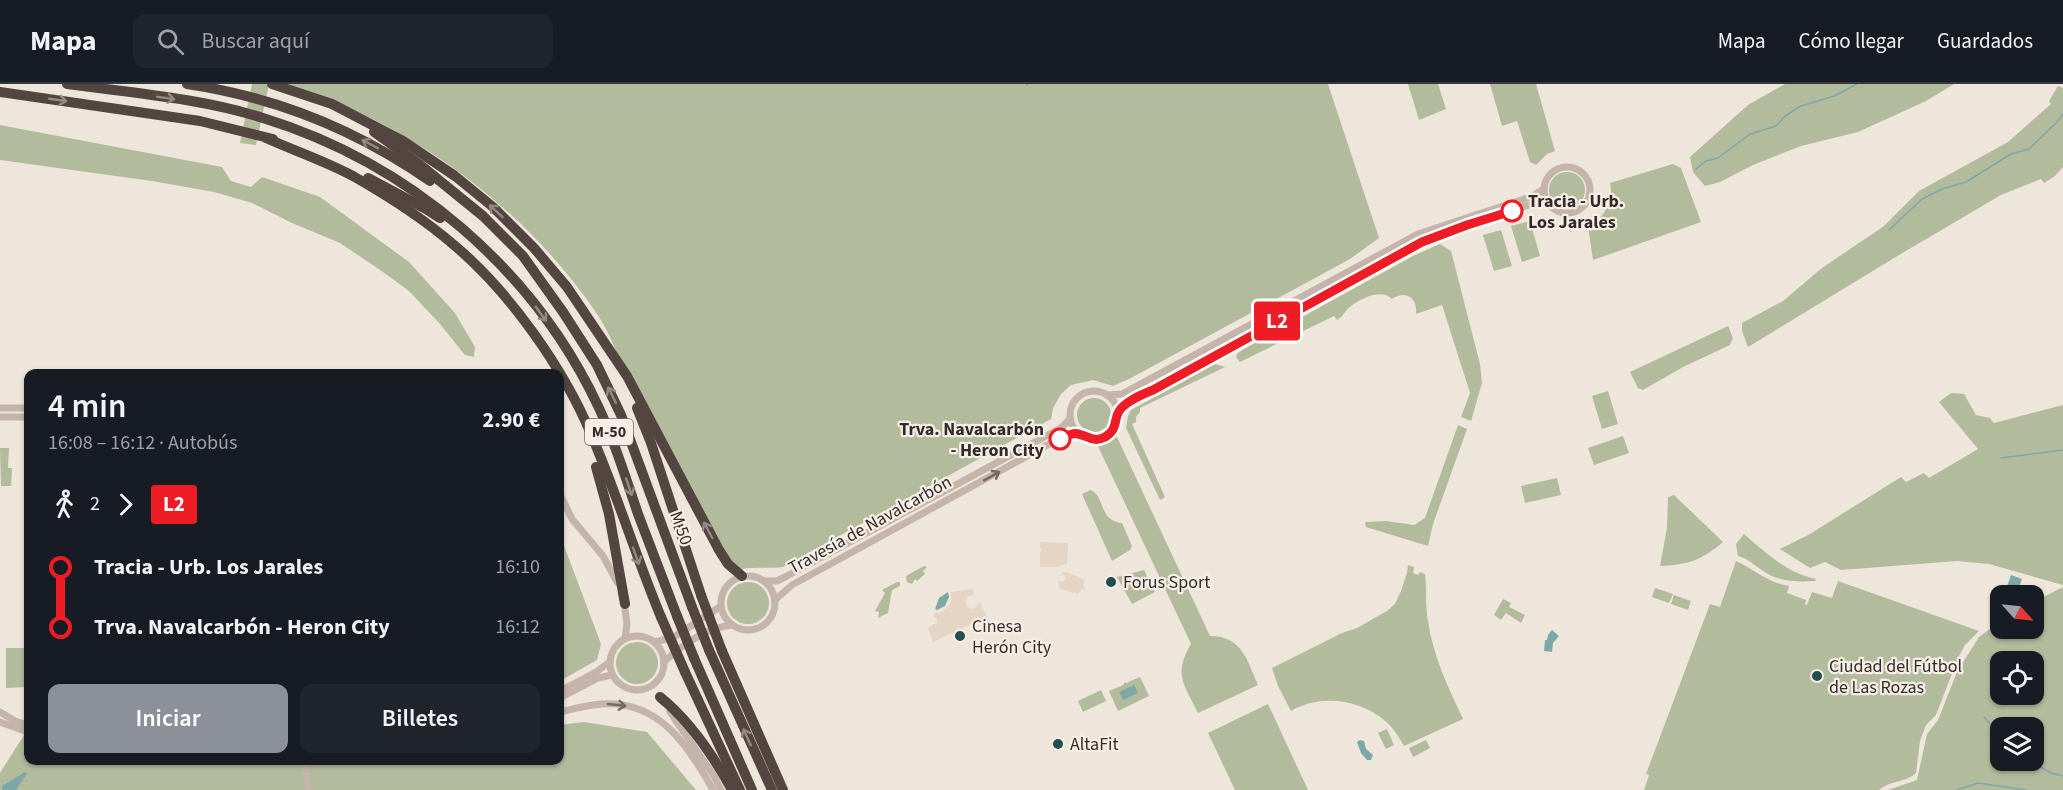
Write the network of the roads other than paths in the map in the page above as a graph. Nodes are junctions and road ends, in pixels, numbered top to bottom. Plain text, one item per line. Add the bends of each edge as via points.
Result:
1 (67, 84) edge
2 (187, 84) edge
3 (272, 84) edge
4 (0, 92) edge
5 (307, 96) junction
6 (263, 137) junction
7 (1544, 189) junction
8 (1549, 204) junction
9 (504, 269) junction
10 (544, 287) junction
11 (595, 328) junction
12 (556, 369) edge
13 (564, 382) edge
14 (564, 386) edge
15 (1107, 395) junction
16 (0, 408) edge
17 (24, 408) edge
18 (1118, 413) junction
19 (0, 417) edge
20 (24, 417) edge
21 (1070, 419) junction
22 (1078, 434) junction
23 (564, 503) edge
24 (742, 576) junction
25 (764, 581) junction
26 (775, 600) junction
27 (625, 604) junction
28 (721, 606) junction
29 (732, 625) junction
30 (625, 639) junction
31 (655, 642) junction
32 (610, 662) junction
33 (664, 662) junction
34 (612, 675) junction
35 (649, 688) junction
36 (564, 689) edge
37 (564, 696) edge
38 (660, 697) junction
39 (564, 711) edge
40 (0, 712) edge
41 (0, 722) edge
42 (24, 724) edge
43 (24, 731) edge
44 (306, 765) edge
45 (308, 790) edge
46 (713, 790) edge
47 (721, 790) edge
48 (732, 790) edge
49 (740, 790) edge
50 (752, 790) edge
51 (772, 790) edge
52 (783, 790) edge

1 -> 9 highway, M-50 via 244,113 311,135 378,168 424,197
10 -> 2 highway, M-50 via 479,220 416,171 318,119 248,95
3 - 5 highway
4 -> 6 highway via 200,121
5 - 10 highway via 365,126 420,164 524,256
11 -> 5 highway via 534,248 455,176 368,121
6 - 9 highway via 323,157 426,209
6 - 12 highway via 352,176 454,245 490,279
7 - 8 street
7 - 8 street via 1552,173 1563,168 1576,169 1589,183 1589,197 1581,209 1563,213
7 - 15 street, Travesía de Navalcarbón via 1418,234 1122,394
8 - 18 street, Travesía de Navalcarbón via 1535,203 1434,236 1141,395
9 -> 50 highway, M-50, bridge via 561,341 598,408 677,616
51 -> 10 highway, M 50 / M-50, bridge via 692,607 621,415 597,365
24 -> 11 highway via 719,550 627,375
11 - 52 highway, bridge via 651,444 722,651
13 -> 49 highway, bridge via 592,435 661,617
14 - 27 highway via 599,475
15 - 18 street
15 - 21 street, Travesía de Navalcarbón via 1094,391 1081,395 1072,405
16 - 17 street
18 - 22 street, Travesía de Navalcarbón via 1115,427 1105,437 1091,439
19 - 20 street
21 - 22 street
21 - 25 street, Travesía de Navalcarbón via 1061,428 787,576
26 -> 22 street, Travesía de Navalcarbón via 792,585 1051,443
23 - 27 street via 611,569
24 - 25 street, Travesía de Navalcarbón
24 - 28 street via 726,587
25 - 26 street, Travesía de Navalcarbón
26 - 29 street, Travesía de Navalcarbón via 771,616 759,628 744,630
27 - 30 street
28 - 29 street
28 - 31 street via 674,637
29 - 33 street, Travesía de Navalcarbón via 710,630
30 - 31 street via 639,636
30 - 32 street via 614,648
31 - 33 street
32 - 34 street
32 - 36 street
33 - 35 street, Travesía de Navalcarbón via 662,676
34 - 35 street via 632,690
34 - 37 street
35 - 38 street
38 - 47 street
38 - 48 highway via 693,730
39 -> 46 street via 602,704 631,706 646,712 682,740
40 - 42 street
41 - 43 street
44 - 45 street

